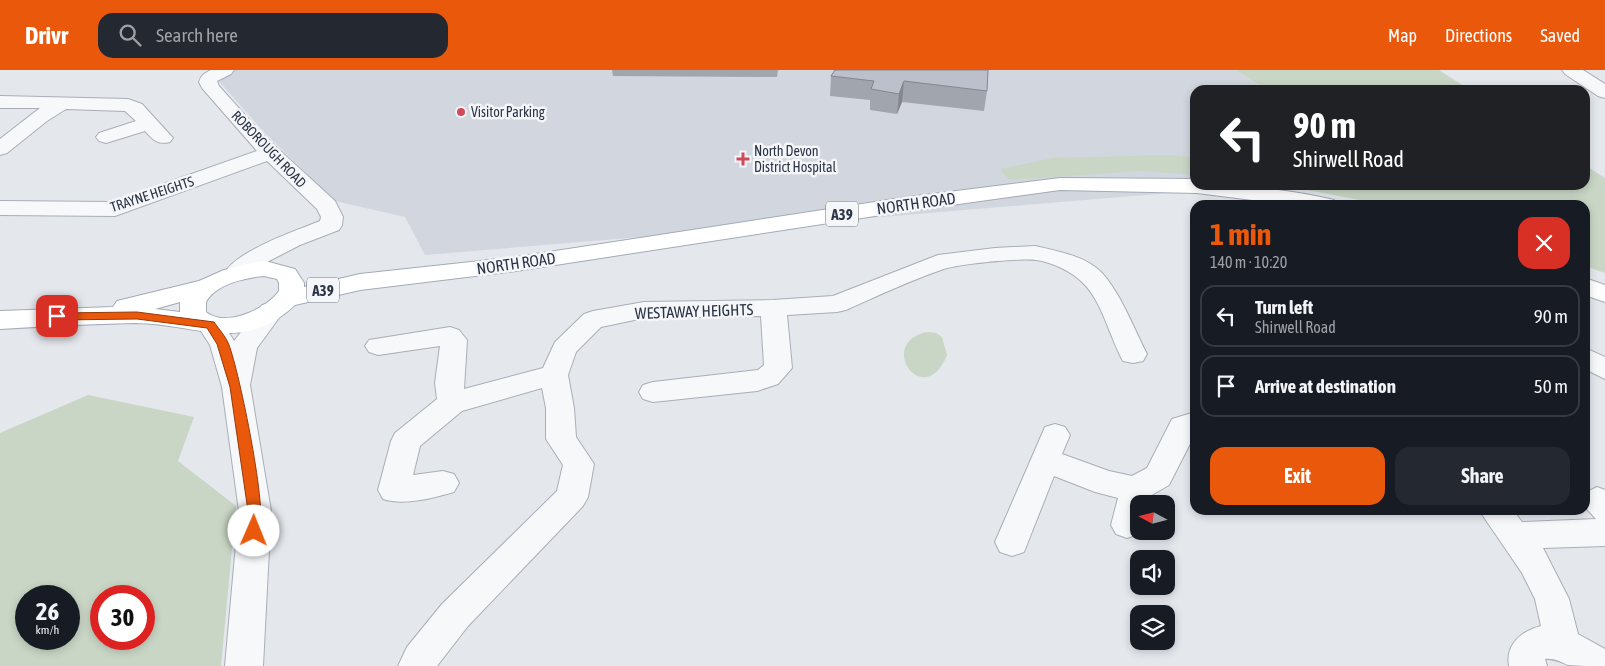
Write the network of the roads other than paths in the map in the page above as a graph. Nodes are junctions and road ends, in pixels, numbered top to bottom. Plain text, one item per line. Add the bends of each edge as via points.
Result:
1 (225, 70) edge
2 (1571, 70) edge
3 (1605, 92) edge
4 (0, 102) edge
5 (62, 103) junction
6 (149, 123) junction
7 (106, 137) dead end
8 (163, 138) dead end
9 (0, 149) edge
10 (270, 153) junction
11 (1190, 186) edge
12 (1231, 190) edge
13 (1300, 200) edge
14 (0, 208) edge
15 (320, 230) junction
16 (237, 272) junction
17 (208, 286) junction
18 (1590, 288) edge
19 (283, 290) junction
20 (1605, 294) edge
21 (773, 308) junction
22 (57, 316) junction
23 (0, 320) edge
24 (208, 324) junction
25 (378, 346) dead end
26 (1132, 354) dead end
27 (1590, 360) edge
28 (1605, 369) edge
29 (554, 375) junction
30 (236, 387) junction
31 (653, 392) dead end
32 (452, 402) junction
33 (1190, 425) edge
34 (443, 483) dead end
35 (1136, 489) junction
36 (1499, 515) edge
37 (1127, 525) dead end
38 (1605, 532) edge
39 (1515, 536) junction
40 (1012, 542) dead end
41 (1563, 644) junction
42 (244, 666) edge
43 (417, 666) edge
44 (1528, 666) edge
45 (1598, 666) edge

1 - 10 street, ROBOROUGH ROAD via 209,78 208,82
2 - 3 street
4 - 5 street
5 - 6 street via 128,105 136,108
5 - 9 street
6 - 7 street
6 - 8 street
10 - 14 street, TRAYNE HEIGHTS via 115,209
10 - 15 street, ROBOROUGH ROAD via 327,206 331,225
11 - 19 main road, NORTH ROAD / A39 via 1060,184 900,205 516,264
12 - 13 main road, NORTH ROAD / A39
15 - 16 street via 292,240
15 - 19 street, ROBOROUGH ROAD via 296,248 287,261
16 - 17 main road
16 - 19 main road via 273,269
17 - 22 main road via 163,300
17 - 24 main road via 192,308 198,320
18 - 20 main road
19 - 24 main road, NORTH ROAD via 240,324
19 - 30 street, ROBOROUGH ROAD via 244,347
21 - 26 street, WESTAWAY HEIGHTS via 837,304 938,262 1035,253 1068,263 1093,278 1109,303
21 - 29 street, WESTAWAY HEIGHTS via 644,310 593,320 564,348
21 - 31 street via 778,368 768,377 757,381
22 - 23 main road
22 - 24 main road, NORTH ROAD via 137,315
24 - 30 street via 223,344
25 - 32 street via 450,336 454,340 449,383
27 - 28 street
29 - 32 street
29 - 43 street via 561,439 579,464 572,496 455,615
30 - 42 street via 255,511
32 - 34 street via 406,442 394,490
33 - 35 street via 1182,427 1158,476
35 - 37 street
35 - 40 street via 1106,483 1050,448
36 - 39 street
38 - 39 street
39 - 41 street via 1534,563 1552,599
41 - 44 street via 1545,642 1535,645 1528,650
41 - 45 street

